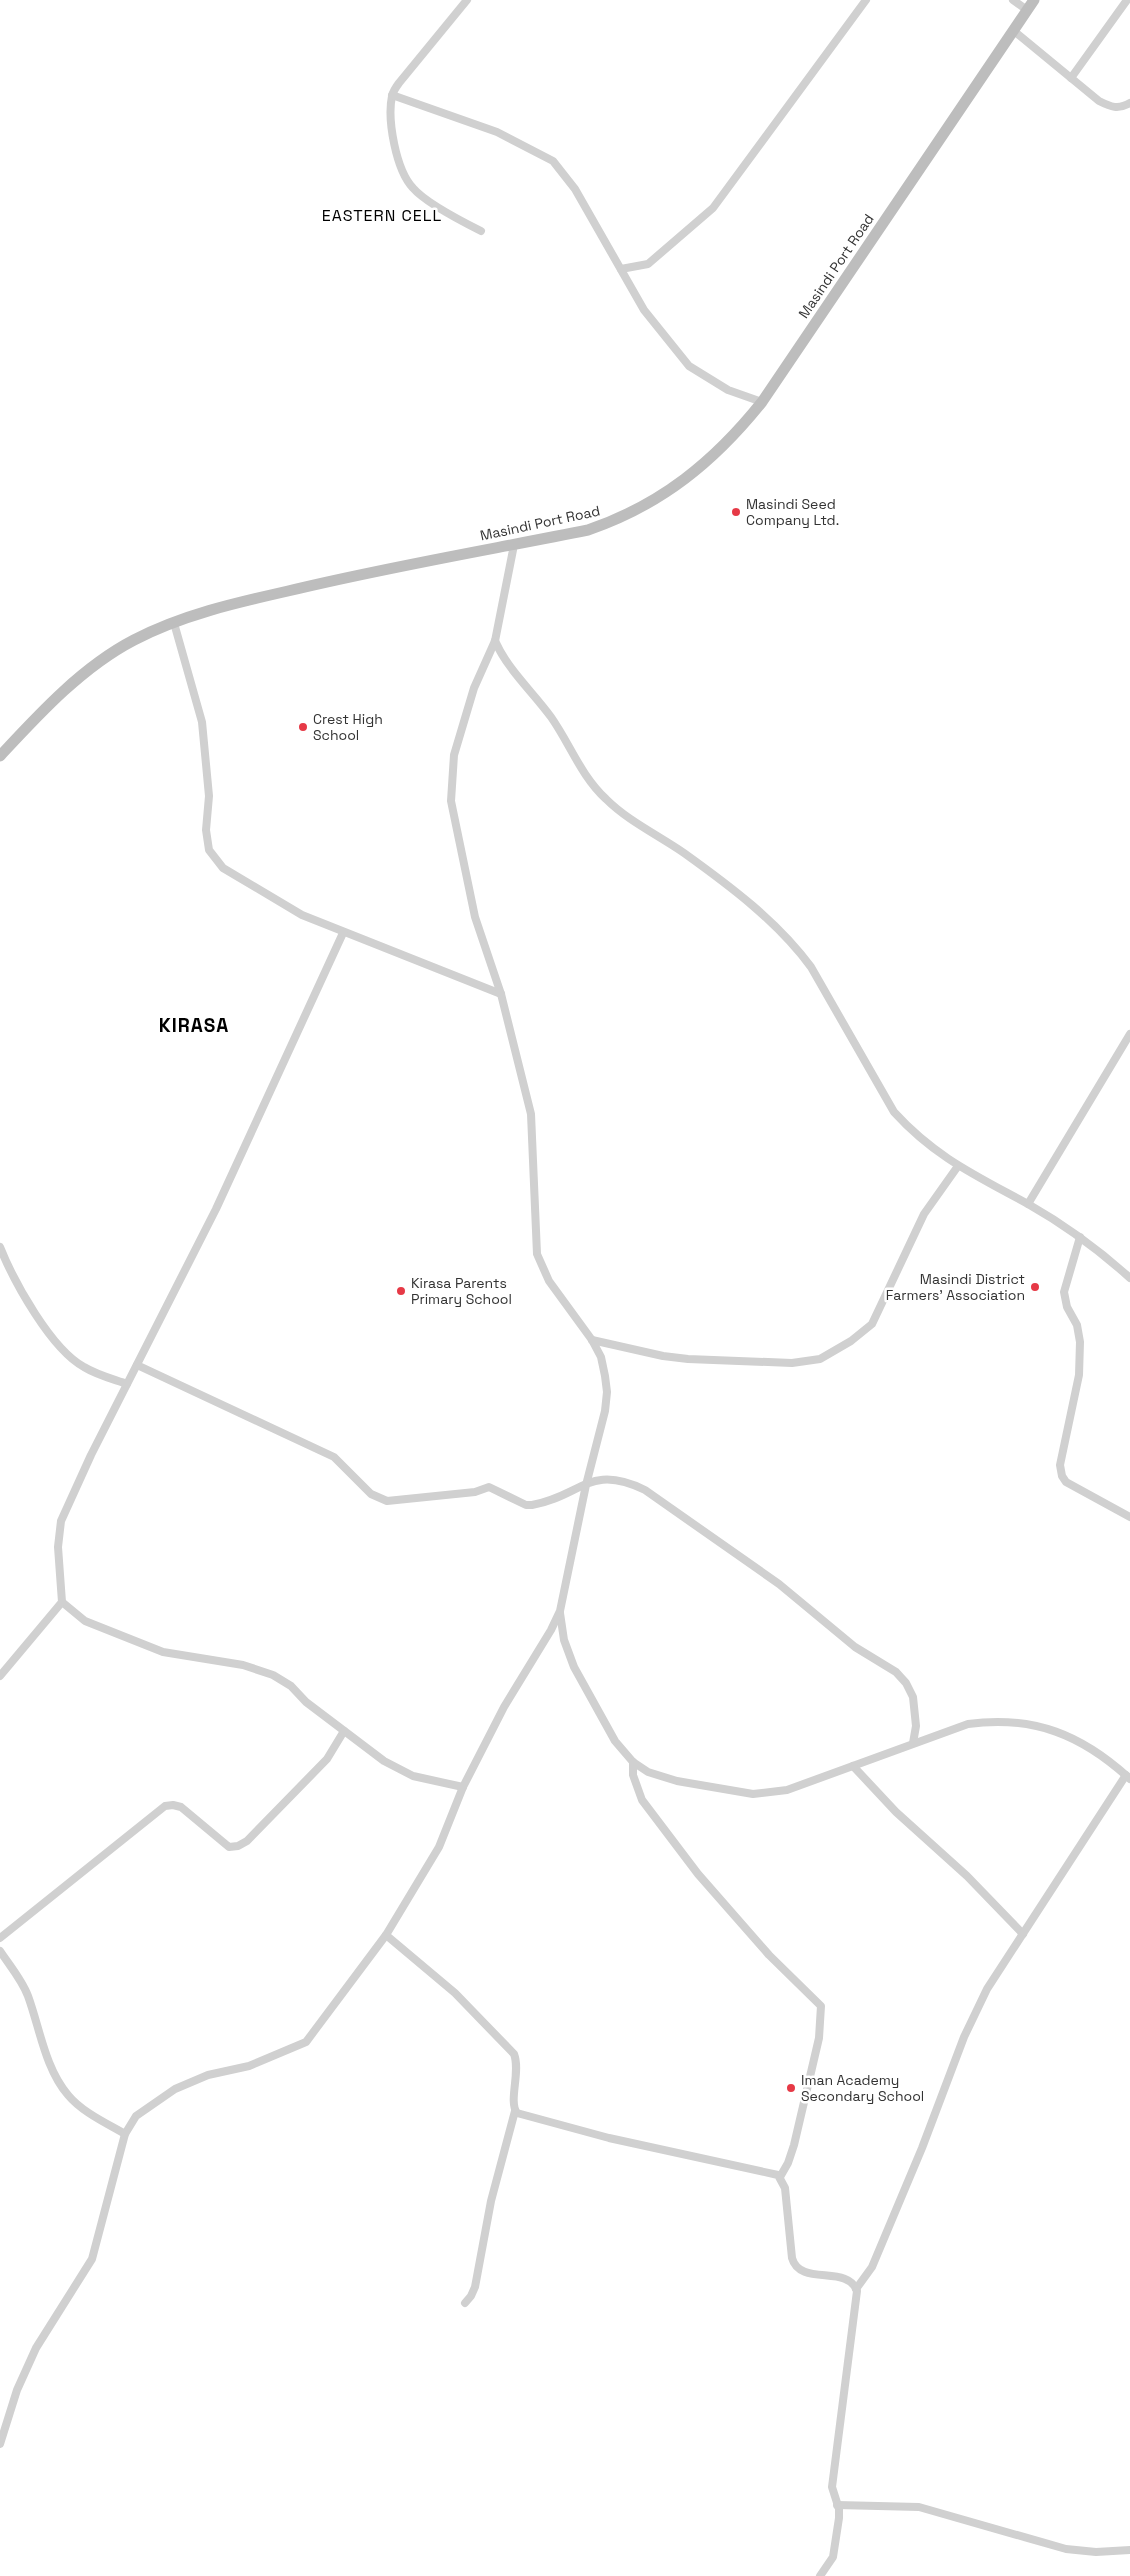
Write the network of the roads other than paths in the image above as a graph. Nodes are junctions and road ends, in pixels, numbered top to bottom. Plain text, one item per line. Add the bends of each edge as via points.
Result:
1 (466, 0) edge
2 (866, 0) edge
3 (1013, 0) edge
4 (1034, 0) edge
5 (1126, 0) edge
6 (1027, 10) junction
7 (1014, 31) junction
8 (1070, 78) junction
9 (392, 95) junction
10 (1130, 103) edge
11 (481, 231) dead end
12 (621, 270) junction
13 (762, 402) junction
14 (514, 545) junction
15 (174, 624) junction
16 (495, 641) junction
17 (0, 756) edge
18 (343, 933) junction
19 (501, 994) junction
20 (1130, 1034) edge
21 (958, 1166) junction
22 (1028, 1204) junction
23 (1080, 1237) junction
24 (0, 1247) edge
25 (1130, 1278) edge
26 (592, 1340) junction
27 (137, 1365) junction
28 (127, 1384) junction
29 (586, 1485) junction
30 (1130, 1517) edge
31 (62, 1602) junction
32 (560, 1610) junction
33 (0, 1676) edge
34 (344, 1731) junction
35 (913, 1743) junction
36 (633, 1762) junction
37 (853, 1766) junction
38 (1128, 1777) edge
39 (463, 1786) junction
40 (1023, 1934) junction
41 (386, 1935) junction
42 (0, 1938) edge
43 (0, 1951) edge
44 (515, 2111) junction
45 (125, 2134) junction
46 (780, 2177) junction
47 (856, 2289) junction
48 (465, 2303) dead end
49 (0, 2444) edge
50 (837, 2505) junction
51 (1130, 2550) edge
52 (820, 2576) edge

1 - 9 street
2 - 12 street via 713,208 648,264
3 - 6 street
4 - 6 main road, Masindi Port Road
5 - 8 street
6 - 7 main road, Masindi Port Road
7 - 8 street
7 - 13 main road, Masindi Port Road
8 - 10 street via 1111,108 1121,108
9 - 11 street via 393,136 400,163 413,188
9 - 12 street via 498,132 553,161 575,189
12 - 13 street via 644,310 689,366 728,390
13 - 14 main road, Masindi Port Road via 715,455 662,496 614,521 588,530
14 - 15 main road, Masindi Port Road via 326,582 208,610
14 - 16 street
15 - 17 main road, Masindi Port Road via 133,640 90,669 35,718
15 - 18 street via 202,722 209,796 206,830 209,850 223,868 302,915
16 - 19 street via 474,688 454,755 451,801 475,917
16 - 21 street via 504,660 553,719 584,774 605,799 775,924 798,950 811,967 894,1112 941,1156
18 - 19 street
18 - 27 street via 216,1209
19 - 26 street via 532,1114 537,1254 549,1281
20 - 22 street
21 - 22 street
21 - 26 street via 924,1214 872,1324 820,1359 792,1363 688,1359
22 - 23 street
23 - 25 street
23 - 30 street via 1064,1292 1080,1336 1079,1375 1060,1472 1066,1482
24 - 28 street via 38,1320 64,1350 83,1367
26 - 29 street via 601,1358 607,1392
27 - 28 street
27 - 29 street via 334,1457 371,1494 388,1501 475,1492 489,1487 532,1505
28 - 31 street via 61,1521 58,1547
29 - 32 street
29 - 35 street via 609,1478 644,1490 779,1584 855,1647 896,1672 913,1697 916,1726
31 - 33 street
31 - 34 street via 85,1621 163,1652 243,1666 273,1675 291,1686
32 - 36 street via 564,1640 574,1667 615,1741
32 - 39 street via 552,1630 504,1707
34 - 39 street via 384,1761 413,1776
34 - 42 street via 327,1758 247,1841 229,1847 181,1807 165,1806
35 - 37 street
35 - 38 street via 968,1724 1009,1723 1041,1728 1072,1737 1105,1756
36 - 37 street via 648,1772 677,1781 760,1794 787,1790
36 - 46 street via 633,1775 642,1800 698,1874 769,1955 821,2006 819,2038 794,2145
37 - 40 street via 896,1812 968,1876
38 - 40 street
39 - 41 street via 439,1847
40 - 47 street via 971,2022 872,2268
41 - 44 street via 455,1993 514,2054 518,2068
41 - 45 street via 306,2042 249,2066 208,2075 175,2089 136,2116
43 - 45 street via 22,1981 36,2026 67,2094 77,2104
44 - 46 street via 526,2117 609,2138 772,2172
44 - 48 street via 491,2201 475,2287
45 - 49 street via 92,2259 36,2348 17,2390
46 - 47 street via 785,2188 795,2266 803,2271 847,2280
47 - 50 street via 832,2487
50 - 51 street via 919,2507 1066,2549 1096,2552
50 - 52 street via 839,2518 835,2552

